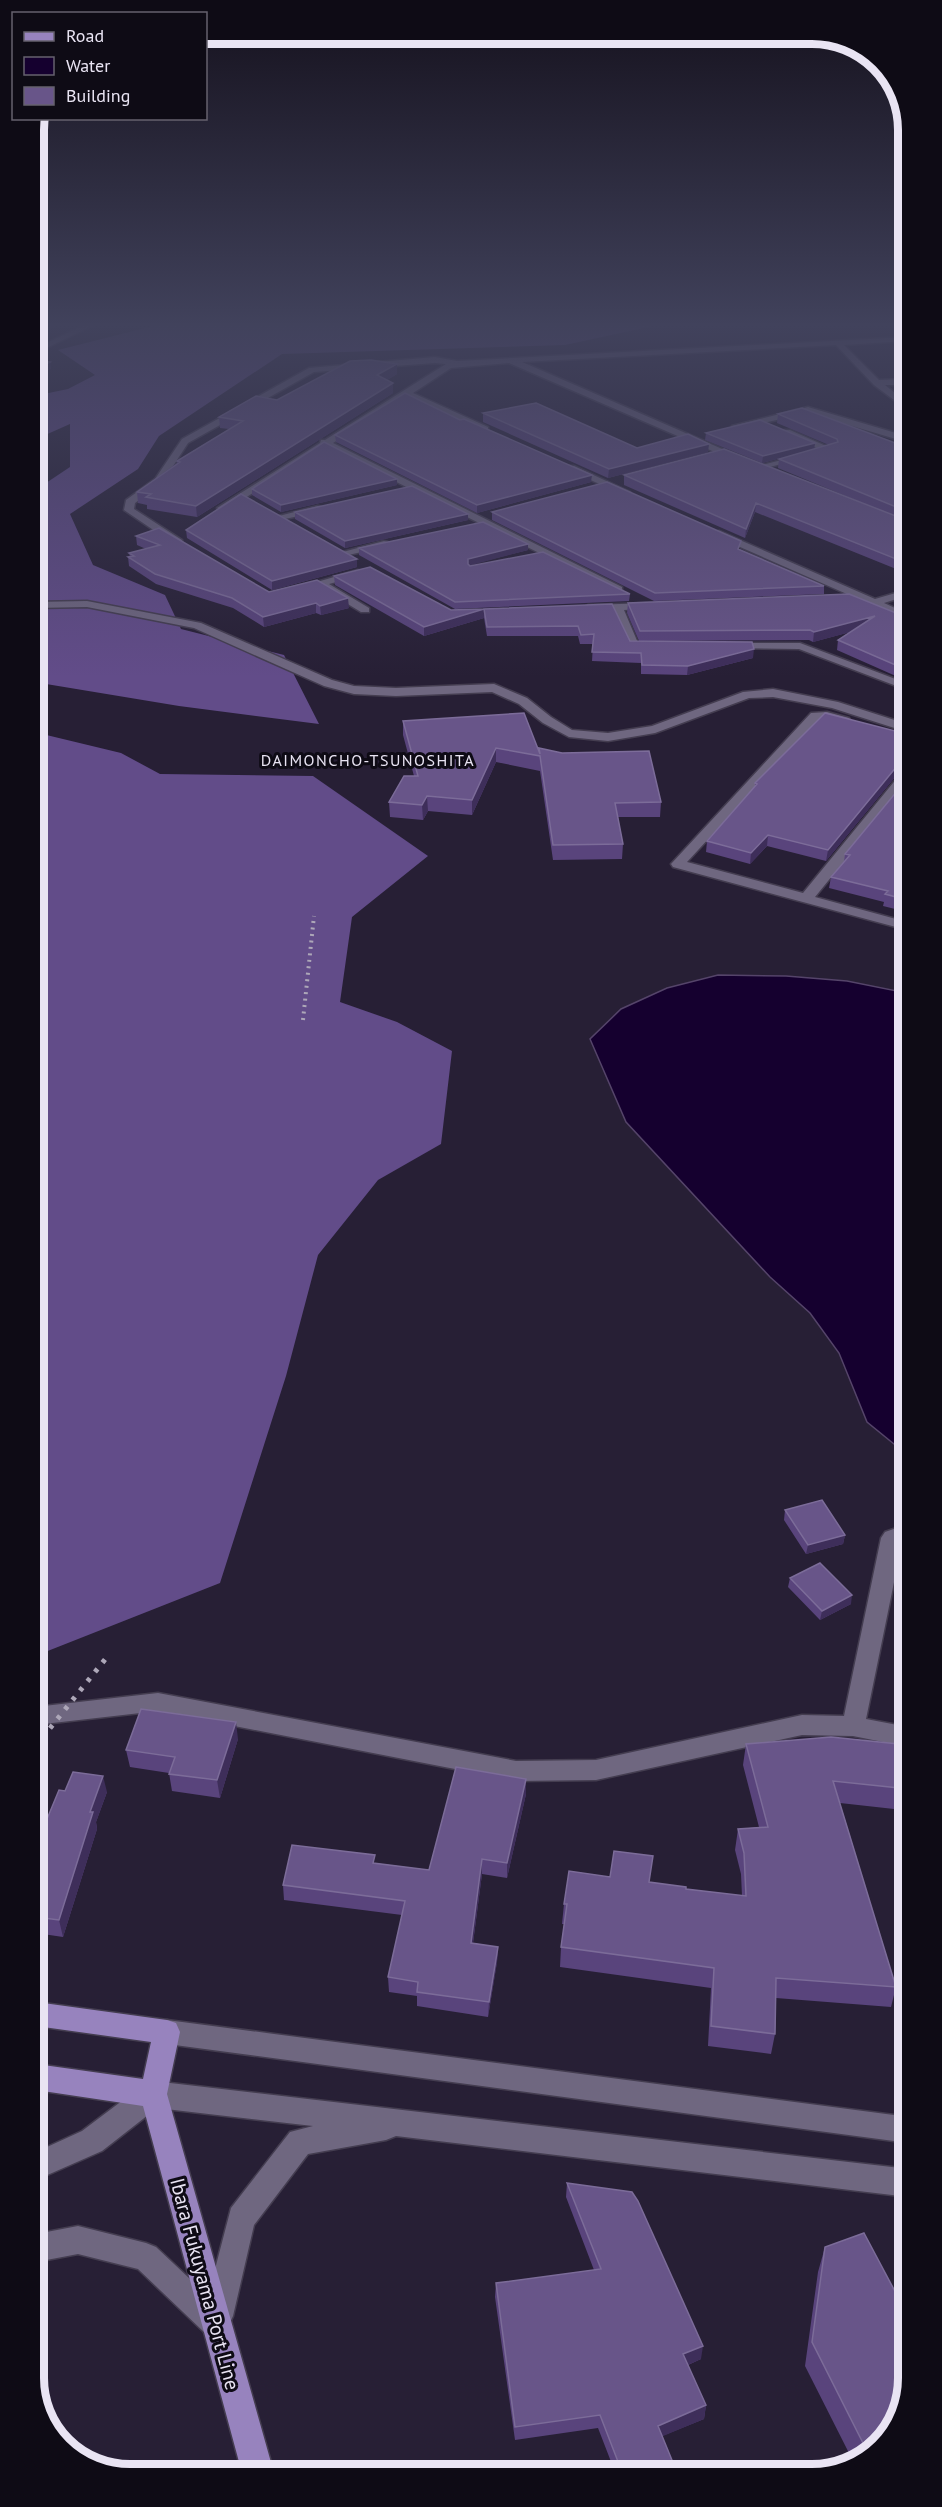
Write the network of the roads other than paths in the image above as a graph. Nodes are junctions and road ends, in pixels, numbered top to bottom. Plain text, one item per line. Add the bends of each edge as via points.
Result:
1 (184, 443) edge
2 (323, 443) edge
3 (326, 443) edge
4 (700, 443) edge
5 (813, 443) edge
6 (723, 453) junction
7 (702, 459) edge
8 (562, 464) edge
9 (761, 468) junction
10 (783, 477) edge
11 (626, 478) edge
12 (605, 484) junction
13 (413, 487) junction
14 (583, 489) edge
15 (391, 492) edge
16 (637, 498) edge
17 (324, 507) edge
18 (212, 514) edge
19 (483, 518) junction
20 (465, 527) edge
21 (298, 528) edge
22 (712, 531) edge
23 (183, 533) dead end
24 (174, 539) junction
25 (390, 543) edge
26 (184, 545) edge
27 (545, 552) junction
28 (525, 557) edge
29 (320, 583) junction
30 (291, 591) edge
31 (898, 594) edge
32 (840, 598) edge
33 (868, 600) junction
34 (44, 605) edge
35 (617, 607) junction
36 (581, 609) edge
37 (365, 610) dead end
38 (898, 613) edge
39 (670, 646) edge
40 (717, 646) edge
41 (898, 684) edge
42 (898, 725) edge
43 (898, 736) edge
44 (898, 786) edge
45 (807, 897) junction
46 (898, 923) edge
47 (898, 1536) edge
48 (44, 1715) edge
49 (853, 1726) junction
50 (898, 1735) edge
51 (44, 2015) edge
52 (167, 2032) junction
53 (44, 2078) edge
54 (153, 2094) junction
55 (406, 2124) junction
56 (898, 2129) edge
57 (44, 2162) edge
58 (898, 2182) edge
59 (44, 2246) edge
60 (216, 2324) junction
61 (255, 2463) edge

1 - 24 street via 159,481 130,502 129,510
2 - 18 street via 246,498
3 - 13 street
4 - 6 street
5 - 9 street via 830,450
6 - 7 street
6 - 9 street
8 - 12 street
9 - 10 street
11 - 12 street
12 - 14 street
12 - 16 street
13 - 15 street
13 - 19 street
17 - 21 street via 275,515
19 - 20 street
19 - 27 street
22 - 33 street
23 - 24 street
24 - 26 street
25 - 29 street via 340,551 372,569
27 - 28 street
27 - 35 street via 657,606
29 - 30 street
29 - 37 street
31 - 33 street
32 - 33 street
33 - 38 street
34 - 42 street via 87,604 197,625 328,683 354,690 494,688 523,701 569,733 608,736 655,729 747,695 773,693 834,705
35 - 36 street
35 - 39 street via 634,646
40 - 41 street via 800,646
43 - 45 street via 816,716 678,864
44 - 45 street
45 - 46 street
47 - 49 street via 892,1538
48 - 49 street via 158,1702 516,1771 596,1770 802,1725
49 - 50 street
51 - 52 main road
52 - 54 main road, Ibara Fukuyama Port Line
52 - 56 street
53 - 54 main road
54 - 55 street
54 - 57 street via 92,2141
54 - 60 main road, Ibara Fukuyama Port Line
55 - 58 street
55 - 60 street via 300,2142 241,2218
59 - 60 street via 78,2240 146,2257
60 - 61 main road, Ibara Fukuyama Port Line

